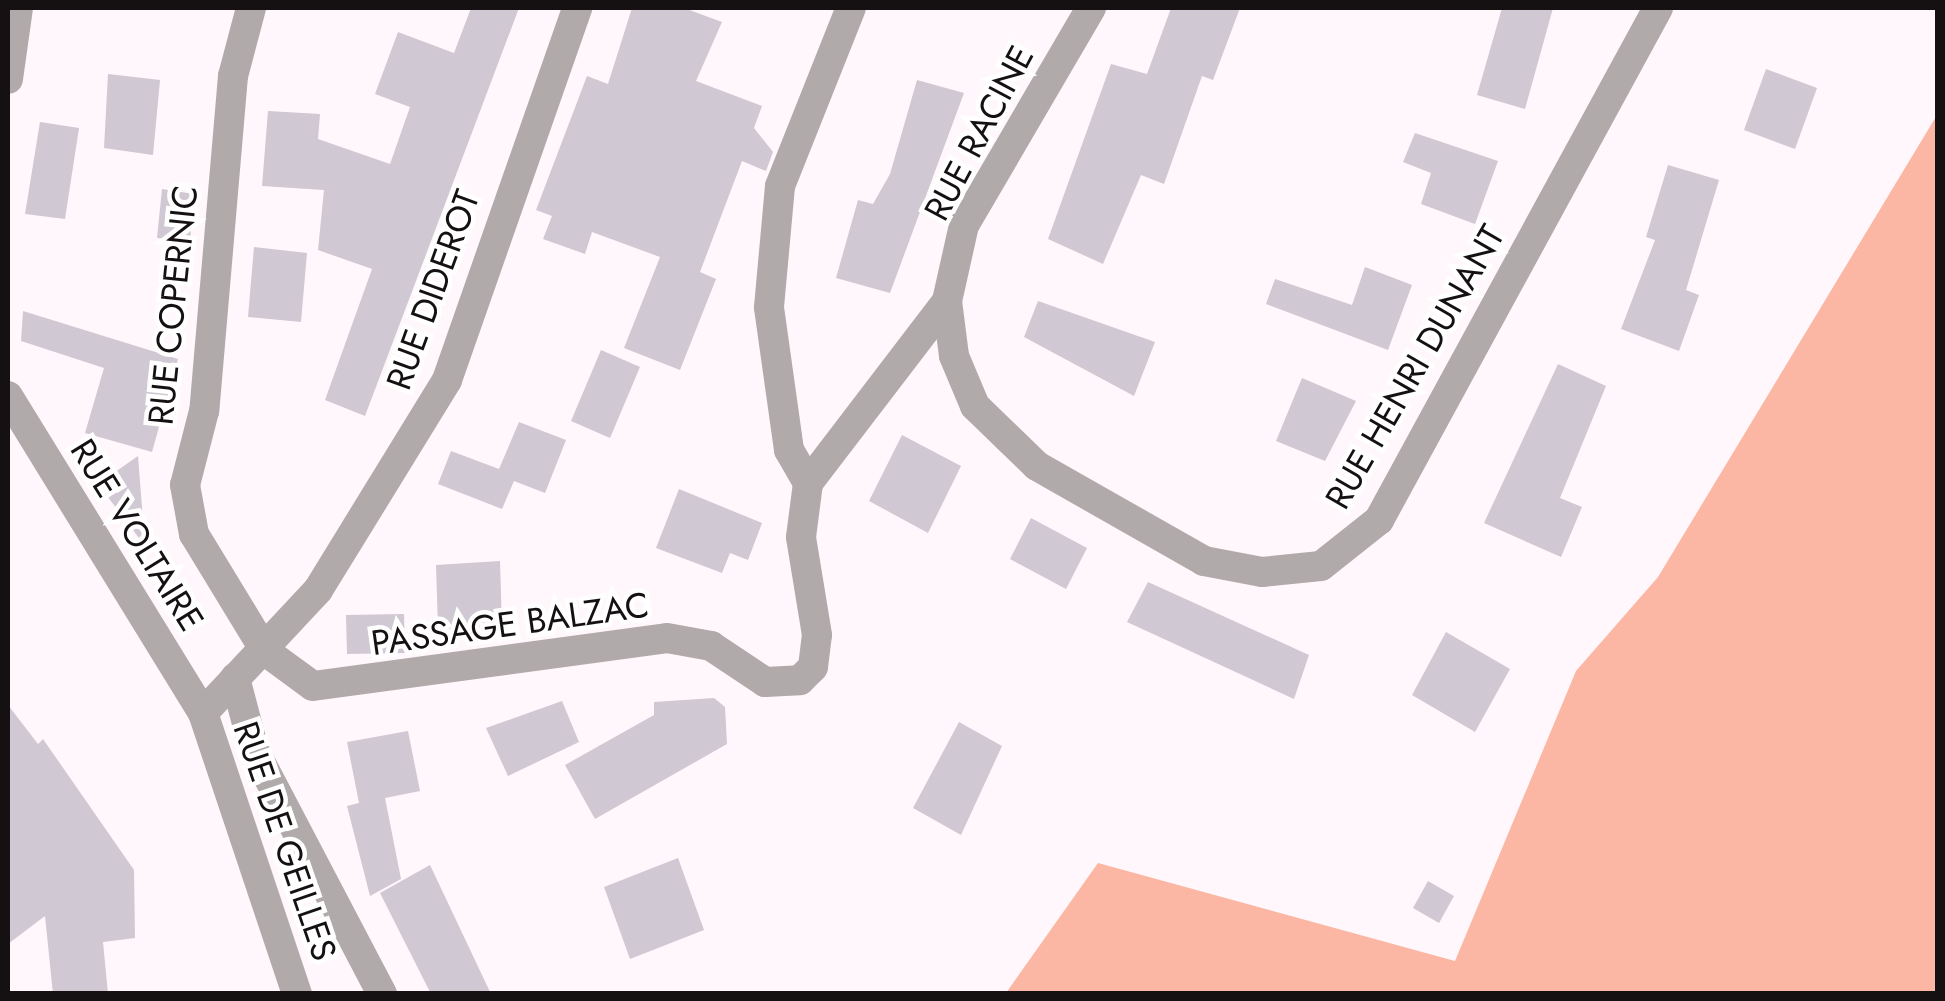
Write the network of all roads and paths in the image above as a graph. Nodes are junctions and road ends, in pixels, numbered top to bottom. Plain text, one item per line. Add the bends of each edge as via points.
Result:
1 (18, 8) edge
2 (251, 8) edge
3 (577, 8) edge
4 (851, 8) edge
5 (1091, 8) edge
6 (1658, 8) edge
7 (8, 79) edge
8 (947, 300) junction
9 (8, 396) edge
10 (808, 483) junction
11 (265, 651) junction
12 (235, 678) junction
13 (203, 713) junction
14 (297, 994) edge
15 (382, 994) edge

1 - 7 street
2 - 11 street, RUE COPERNIC via 233,76 204,411 185,485 194,534
3 - 11 street, RUE DIDEROT via 447,380 368,522
4 - 10 street via 792,140 769,307 790,450
5 - 8 street, RUE RACINE via 964,226
6 - 8 street, RUE HENRI DUNANT via 1379,520 1321,566 1262,572 1204,561 1037,466 975,406 954,356
8 - 10 street, PASSAGE BALZAC
9 - 13 street, RUE VOLTAIRE
10 - 11 street, PASSAGE BALZAC via 801,537 814,667 784,685 689,638 329,689 294,676
11 - 12 street, RUE DIDEROT
12 - 13 street, RUE DIDEROT
12 - 15 street via 254,750
13 - 14 street, RUE DE GEILLES

